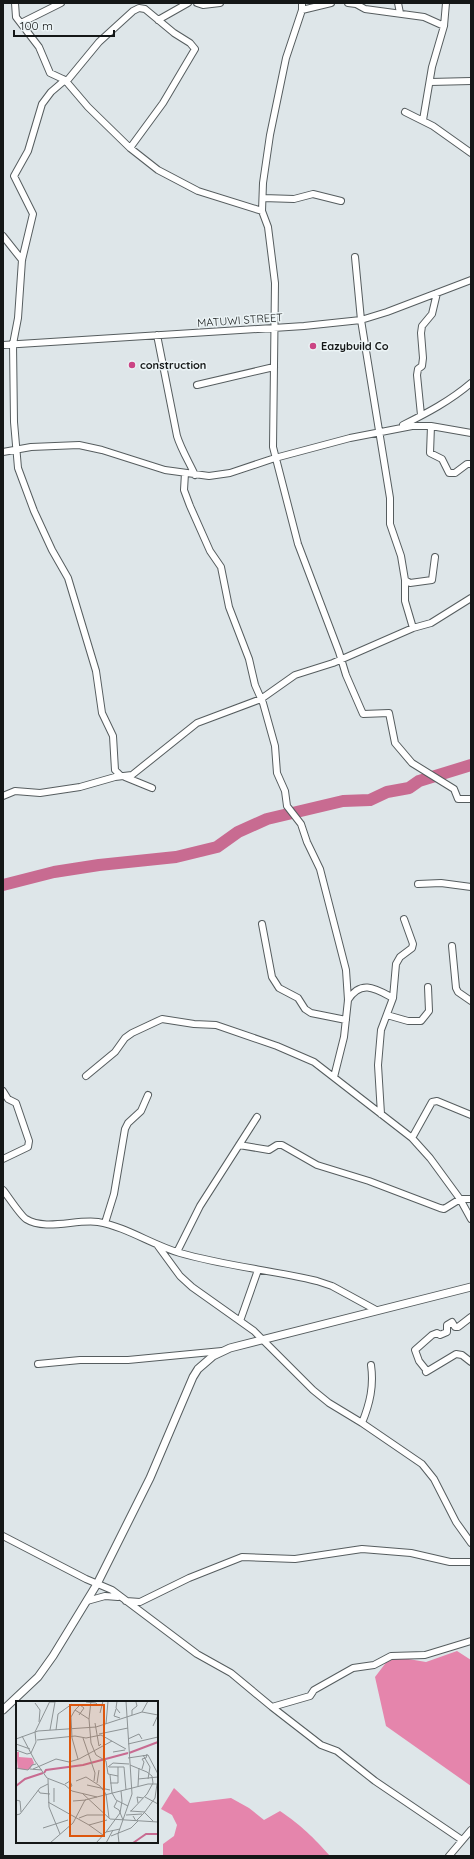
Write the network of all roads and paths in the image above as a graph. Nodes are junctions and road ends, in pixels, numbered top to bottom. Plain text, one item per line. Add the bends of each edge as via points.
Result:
1 (15, 3) edge
2 (61, 3) edge
3 (188, 3) edge
4 (197, 3) edge
5 (220, 3) edge
6 (302, 3) edge
7 (331, 3) edge
8 (348, 3) edge
9 (398, 3) edge
10 (446, 3) edge
11 (302, 10) junction
12 (400, 13) junction
13 (158, 20) junction
14 (21, 23) junction
15 (444, 26) junction
16 (65, 81) junction
17 (471, 81) edge
18 (430, 82) junction
19 (405, 112) dead end
20 (423, 120) junction
21 (130, 148) junction
22 (470, 150) edge
23 (262, 198) junction
24 (341, 201) dead end
25 (262, 211) junction
26 (3, 236) edge
27 (355, 257) dead end
28 (22, 260) junction
29 (471, 280) edge
30 (437, 293) junction
31 (361, 320) junction
32 (274, 328) junction
33 (157, 335) junction
34 (13, 344) junction
35 (3, 345) edge
36 (274, 367) junction
37 (471, 383) edge
38 (197, 385) dead end
39 (421, 416) junction
40 (431, 426) junction
41 (396, 428) junction
42 (379, 431) junction
43 (471, 433) edge
44 (17, 449) junction
45 (3, 452) edge
46 (275, 458) junction
47 (471, 464) edge
48 (185, 473) junction
49 (195, 475) junction
50 (436, 557) dead end
51 (405, 580) junction
52 (471, 598) edge
53 (413, 628) junction
54 (341, 660) junction
55 (261, 699) junction
56 (122, 777) junction
57 (152, 788) dead end
58 (3, 796) edge
59 (471, 799) edge
60 (418, 884) dead end
61 (471, 887) edge
62 (404, 919) dead end
63 (262, 924) dead end
64 (452, 946) dead end
65 (428, 987) dead end
66 (393, 998) junction
67 (348, 1000) junction
68 (471, 1002) edge
69 (387, 1015) junction
70 (346, 1020) junction
71 (86, 1076) dead end
72 (334, 1077) junction
73 (3, 1091) edge
74 (148, 1095) dead end
75 (381, 1114) junction
76 (471, 1115) edge
77 (257, 1117) dead end
78 (412, 1138) junction
79 (239, 1145) junction
80 (3, 1159) edge
81 (3, 1190) edge
82 (460, 1199) junction
83 (471, 1199) edge
84 (471, 1219) edge
85 (104, 1223) junction
86 (158, 1246) junction
87 (177, 1252) junction
88 (258, 1270) junction
89 (471, 1287) edge
90 (376, 1310) junction
91 (471, 1317) edge
92 (240, 1321) junction
93 (262, 1339) junction
94 (222, 1351) junction
95 (471, 1362) edge
96 (38, 1364) dead end
97 (371, 1364) dead end
98 (362, 1423) junction
99 (3, 1536) edge
100 (471, 1542) edge
101 (471, 1562) edge
102 (97, 1584) junction
103 (124, 1599) junction
104 (86, 1601) junction
105 (471, 1641) edge
106 (272, 1707) junction
107 (3, 1710) edge
108 (471, 1830) edge
109 (462, 1840) junction
110 (449, 1856) edge

1 - 14 street via 16,17
2 - 14 street
3 - 13 street
4 - 5 street
6 - 11 street
7 - 11 street
8 - 12 street via 365,9
9 - 12 street
10 - 15 street
11 - 23 street via 286,58 271,127
12 - 15 street via 424,17
13 - 16 street via 145,9 133,11 99,42
13 - 21 street via 190,43 194,49 164,103
14 - 16 street via 39,47 50,73
15 - 18 street via 433,61
16 - 21 street
16 - 28 street via 51,92 42,104 28,151 14,176 33,214
17 - 18 street
18 - 20 street
19 - 20 street
20 - 22 street
21 - 25 street via 158,170 198,191
23 - 24 street via 294,199 313,194
23 - 25 street
25 - 32 street via 268,227 274,273
26 - 28 street
27 - 31 street
28 - 34 street via 18,318
29 - 30 street, MATUWI STREET
30 - 31 street, MATUWI STREET
30 - 39 street via 432,314 422,326 421,333 423,358 417,375
31 - 32 street, MATUWI STREET
31 - 42 street
32 - 33 street, MATUWI STREET
32 - 36 street
33 - 34 street, MATUWI STREET
33 - 49 street via 177,436
34 - 35 street, MATUWI STREET
34 - 44 street via 13,401
36 - 38 street
36 - 46 street
37 - 39 street via 459,394
39 - 41 street
40 - 41 street
40 - 43 street
40 - 47 street via 430,453 442,459 449,473 455,473
41 - 42 street
42 - 46 street
42 - 51 street via 390,498 390,524 401,556
44 - 45 street
44 - 48 street via 79,445
44 - 56 street via 18,468 34,511 68,578 96,671 102,713 113,736 115,770
46 - 49 street via 219,476
46 - 54 street via 298,544
48 - 49 street
48 - 55 street via 186,497 210,551 220,563 229,608 247,652
50 - 51 street via 432,580 410,583
51 - 53 street via 405,601
52 - 53 street via 431,623
53 - 54 street
54 - 55 street via 295,675
54 - 59 street via 363,714 389,713 394,743 412,763 454,789 458,799
55 - 56 street via 197,723 139,771 129,777
55 - 67 street via 275,746 277,773 285,791 287,806 301,824 320,869 346,970
56 - 57 street
56 - 58 street via 80,787 40,793 15,791
60 - 61 street via 441,883
62 - 66 street via 413,944 396,964
63 - 70 street via 272,977 279,988 298,998 311,1013
64 - 68 street via 456,988
65 - 69 street via 429,1011 421,1021 408,1021
66 - 67 street via 369,987 357,990
66 - 69 street
67 - 70 street
69 - 75 street via 379,1041
70 - 72 street
71 - 72 street via 115,1052 125,1038 162,1019 216,1025 309,1060
72 - 75 street
73 - 80 street via 8,1099 16,1103 28,1147
74 - 85 street via 141,1112 128,1122 124,1129 114,1194
75 - 78 street
76 - 78 street via 437,1101 432,1102
77 - 79 street
78 - 82 street
79 - 82 street via 269,1150 282,1145 317,1165 444,1209
79 - 87 street via 200,1206
81 - 85 street via 25,1218 46,1223
82 - 83 street
82 - 84 street
85 - 86 street
86 - 87 street
86 - 92 street via 180,1276 192,1287
87 - 88 street
88 - 90 street via 317,1281
88 - 92 street
89 - 90 street
90 - 93 street
91 - 95 street via 458,1327 452,1322 447,1325 447,1332 440,1335 437,1333 415,1350 426,1372 456,1354
92 - 93 street
93 - 94 street
93 - 98 street via 328,1403
94 - 96 street via 128,1360 80,1360
94 - 102 street via 198,1369 188,1386 150,1478
97 - 98 street via 372,1395
98 - 100 street via 422,1464 434,1479 456,1522
99 - 102 street
101 - 103 street via 450,1562 411,1553 362,1549 295,1558 242,1557 189,1578 140,1602
102 - 103 street via 112,1590
102 - 104 street
103 - 104 street via 105,1596
103 - 106 street via 197,1654 231,1673
104 - 107 street via 38,1677
105 - 106 street via 425,1655 390,1656 374,1665 353,1668 314,1690 310,1696
106 - 109 street via 321,1746 337,1751 375,1781
108 - 109 street
109 - 110 street

